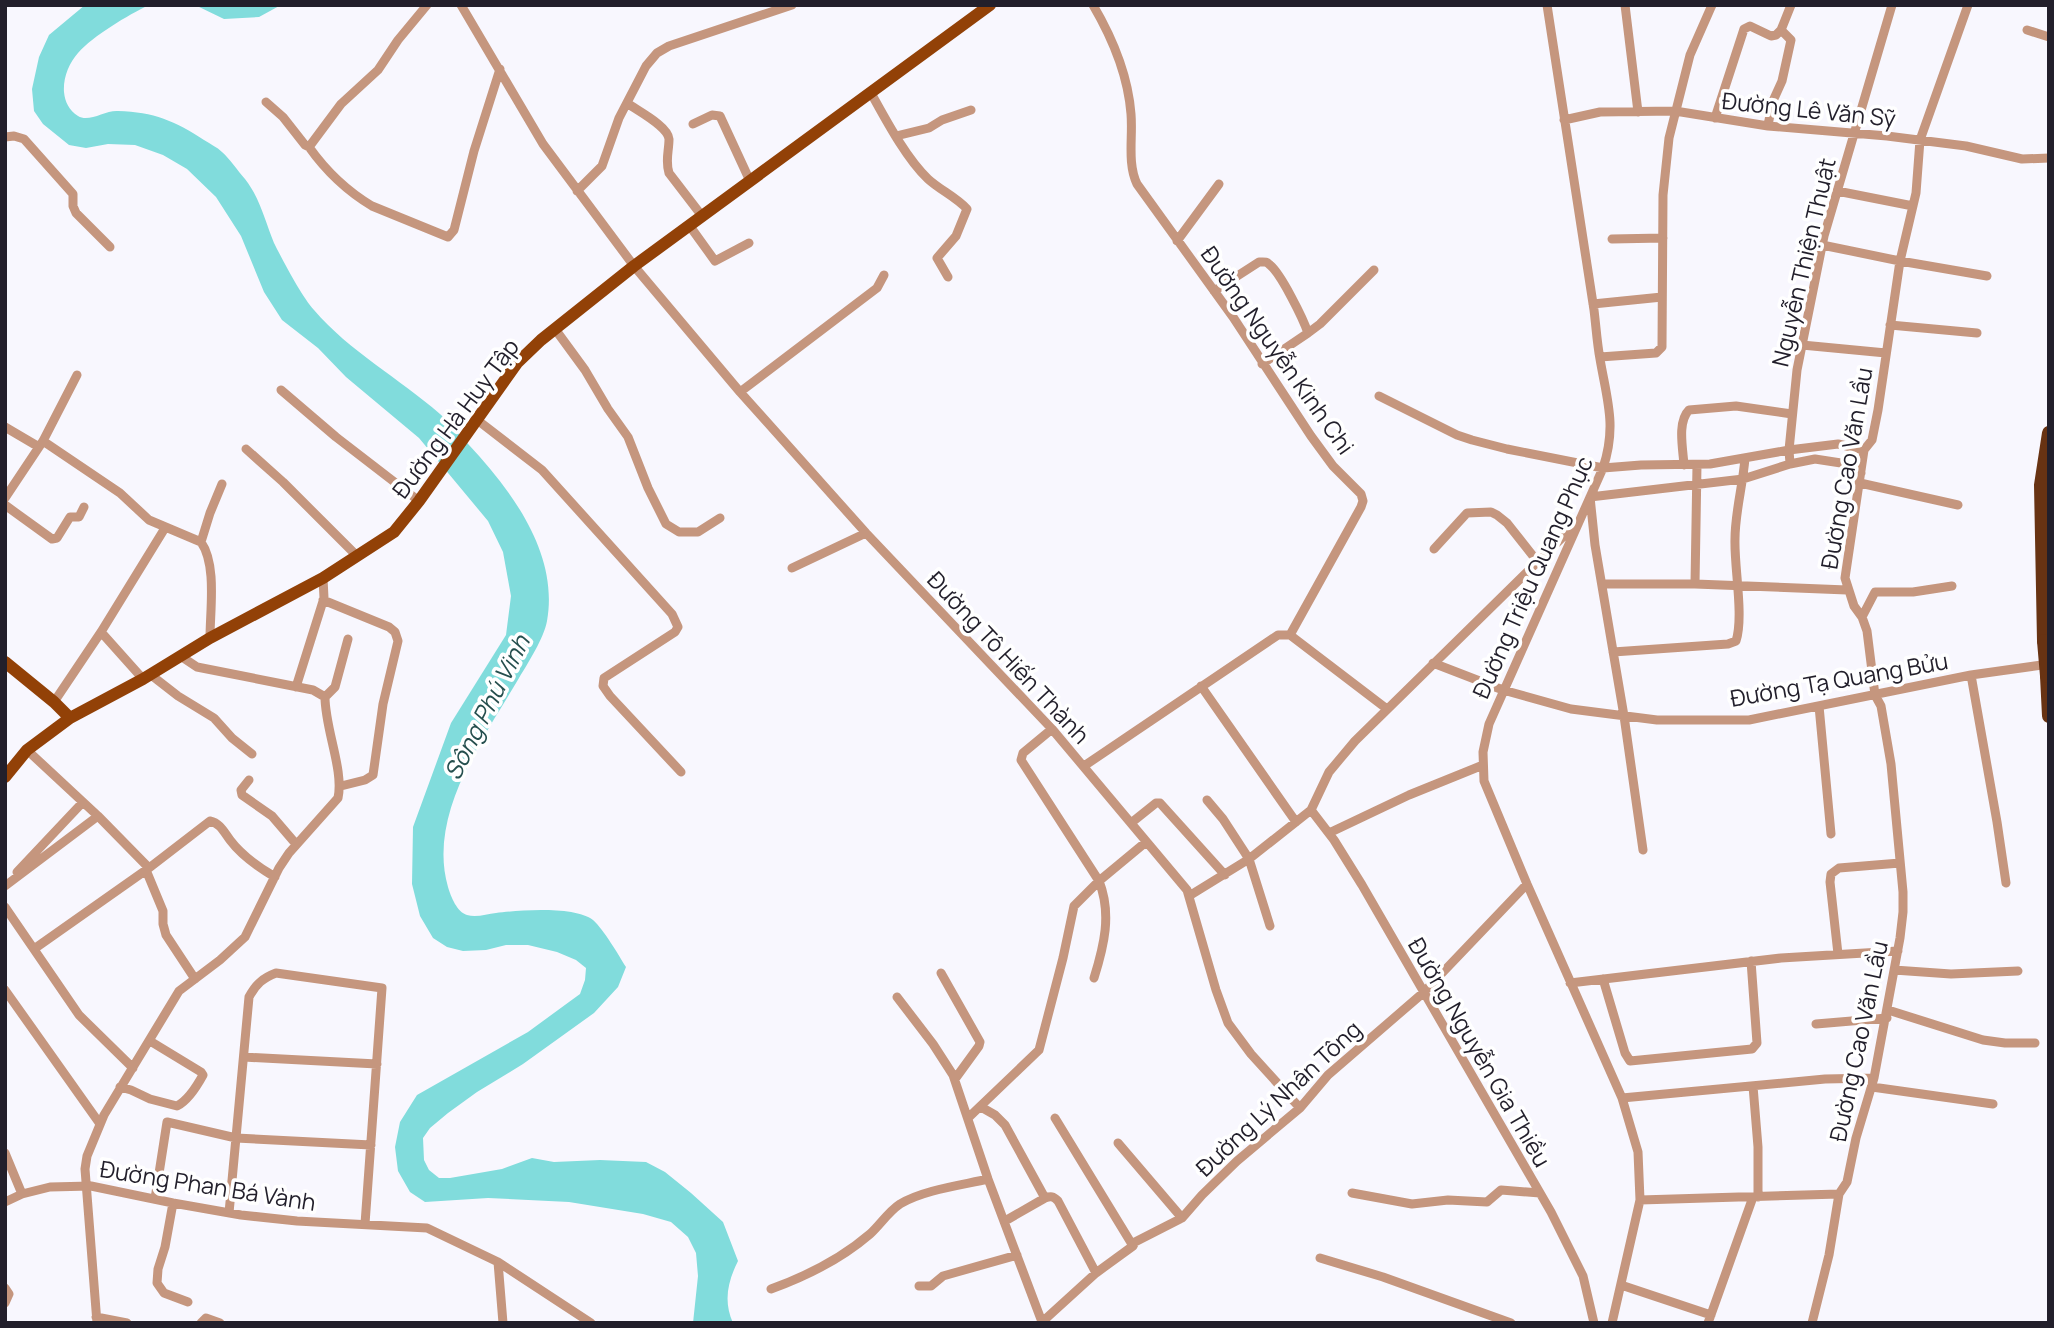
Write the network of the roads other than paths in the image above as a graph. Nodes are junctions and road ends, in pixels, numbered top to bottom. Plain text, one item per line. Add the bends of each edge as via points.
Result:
1 (427, 5) edge
2 (461, 5) edge
3 (792, 5) edge
4 (990, 5) edge
5 (1093, 5) edge
6 (1547, 5) edge
7 (1625, 5) edge
8 (1712, 5) edge
9 (1791, 5) edge
10 (1892, 5) edge
11 (1968, 5) edge
12 (1782, 30) junction
13 (2027, 30) dead end
14 (2049, 37) edge
15 (500, 69) junction
16 (870, 93) junction
17 (266, 102) dead end
18 (627, 103) junction
19 (971, 110) dead end
20 (1675, 111) junction
21 (1638, 112) junction
22 (1714, 118) junction
23 (1564, 120) junction
24 (693, 124) dead end
25 (1768, 126) junction
26 (1853, 134) junction
27 (896, 136) junction
28 (5, 137) edge
29 (1920, 140) junction
30 (309, 147) junction
31 (2049, 159) edge
32 (750, 181) junction
33 (1219, 184) dead end
34 (577, 191) junction
35 (1837, 191) junction
36 (1913, 206) junction
37 (702, 216) junction
38 (689, 225) junction
39 (1663, 238) junction
40 (1612, 239) dead end
41 (1177, 241) junction
42 (750, 243) dead end
43 (1822, 245) junction
44 (110, 247) dead end
45 (1900, 261) junction
46 (634, 266) junction
47 (1374, 270) dead end
48 (884, 275) dead end
49 (1987, 275) dead end
50 (948, 277) dead end
51 (1214, 291) junction
52 (1662, 297) junction
53 (1593, 304) junction
54 (1890, 325) junction
55 (555, 329) junction
56 (1308, 333) junction
57 (1977, 333) dead end
58 (1802, 345) junction
59 (1886, 353) junction
60 (1600, 357) junction
61 (1262, 364) junction
62 (77, 375) dead end
63 (281, 390) dead end
64 (740, 391) junction
65 (1379, 396) dead end
66 (1792, 414) junction
67 (475, 419) junction
68 (5, 427) edge
69 (2049, 433) edge
70 (41, 444) junction
71 (246, 449) dead end
72 (1789, 450) junction
73 (1864, 450) junction
74 (1745, 458) junction
75 (1790, 464) junction
76 (1684, 465) junction
77 (1697, 465) junction
78 (1603, 468) junction
79 (1860, 478) junction
80 (1744, 479) junction
81 (222, 484) dead end
82 (1697, 484) junction
83 (1590, 497) junction
84 (5, 498) edge
85 (419, 501) junction
86 (5, 505) edge
87 (1958, 505) dead end
88 (84, 507) dead end
89 (720, 519) dead end
90 (1578, 522) junction
91 (165, 528) junction
92 (866, 533) junction
93 (201, 542) junction
94 (1434, 550) dead end
95 (357, 556) junction
96 (1537, 561) junction
97 (792, 568) dead end
98 (323, 578) junction
99 (1602, 584) junction
100 (1695, 584) junction
101 (1737, 585) junction
102 (1952, 586) dead end
103 (1847, 590) junction
104 (323, 600) junction
105 (1863, 617) junction
106 (101, 632) junction
107 (1290, 635) junction
108 (211, 638) junction
109 (348, 639) dead end
110 (1613, 652) junction
111 (182, 657) junction
112 (5, 662) edge
113 (1433, 663) junction
114 (2048, 670) edge
115 (1971, 675) junction
116 (147, 677) junction
117 (1201, 686) junction
118 (296, 687) junction
119 (1503, 690) junction
120 (1875, 695) junction
121 (325, 697) junction
122 (54, 702) junction
123 (1819, 706) junction
124 (1387, 709) junction
125 (1624, 716) junction
126 (2049, 716) edge
127 (70, 718) junction
128 (1052, 729) junction
129 (27, 750) junction
130 (252, 754) dead end
131 (1483, 765) junction
132 (1084, 766) junction
133 (681, 772) dead end
134 (5, 777) edge
135 (249, 780) dead end
136 (341, 786) junction
137 (1207, 800) dead end
138 (83, 802) junction
139 (1311, 810) junction
140 (98, 816) junction
141 (1296, 822) junction
142 (1131, 823) junction
143 (1329, 833) junction
144 (1831, 834) dead end
145 (1146, 842) junction
146 (296, 844) junction
147 (1643, 850) dead end
148 (1249, 859) junction
149 (1900, 863) junction
150 (148, 869) junction
151 (1225, 875) junction
152 (275, 877) junction
153 (1099, 880) junction
154 (2006, 883) dead end
155 (1527, 884) junction
156 (5, 885) edge
157 (1189, 896) junction
158 (5, 907) edge
159 (1270, 926) dead end
160 (34, 949) junction
161 (1898, 951) junction
162 (1838, 954) junction
163 (1751, 961) junction
164 (1894, 970) junction
165 (2018, 971) dead end
166 (940, 973) dead end
167 (1094, 978) dead end
168 (195, 979) junction
169 (1602, 979) junction
170 (1570, 983) junction
171 (5, 990) edge
172 (1423, 993) junction
173 (897, 997) dead end
174 (1887, 1014) junction
175 (1816, 1024) dead end
176 (150, 1041) junction
177 (2035, 1043) dead end
178 (244, 1056) junction
179 (377, 1064) junction
180 (133, 1068) junction
181 (955, 1079) junction
182 (1873, 1082) junction
183 (1754, 1086) junction
184 (120, 1087) junction
185 (1622, 1098) junction
186 (1993, 1104) dead end
187 (981, 1107) junction
188 (1300, 1108) junction
189 (968, 1118) junction
190 (1055, 1118) dead end
191 (100, 1124) junction
192 (236, 1138) junction
193 (1118, 1143) dead end
194 (371, 1145) junction
195 (5, 1153) edge
196 (988, 1178) junction
197 (87, 1186) junction
198 (1352, 1193) dead end
199 (22, 1194) junction
200 (1540, 1194) junction
201 (1839, 1194) junction
202 (1756, 1197) junction
203 (1045, 1198) junction
204 (155, 1199) junction
205 (1640, 1200) junction
206 (5, 1202) edge
207 (173, 1203) junction
208 (229, 1213) junction
209 (1182, 1219) junction
210 (1005, 1221) junction
211 (365, 1224) junction
212 (1133, 1246) junction
213 (1017, 1255) junction
214 (1320, 1258) dead end
215 (498, 1262) junction
216 (1096, 1273) junction
217 (919, 1286) dead end
218 (1621, 1286) junction
219 (5, 1288) edge
220 (771, 1289) dead end
221 (188, 1302) dead end
222 (5, 1303) edge
223 (1710, 1319) edge
224 (97, 1320) edge
225 (127, 1323) edge
226 (201, 1323) edge
227 (220, 1323) edge
228 (503, 1323) edge
229 (591, 1323) edge
230 (1042, 1323) edge
231 (1511, 1323) edge
232 (1594, 1323) edge
233 (1612, 1323) edge
234 (1812, 1323) edge

1 - 30 street via 378,70 341,104
2 - 15 street, Đường Tô Hiến Thành
3 - 18 street via 669,46 646,66
4 - 16 main road, Đường Hà Huy Tập
5 - 41 street, Đường Nguyễn Kinh Chi via 1119,58 1130,99 1133,177
6 - 23 street, Đường Triệu Quang Phục
7 - 21 street
8 - 20 street via 1690,55
9 - 12 street
10 - 26 street, Nguyễn Thiện Thuật
11 - 29 street, Đường Cao Văn Lầu
12 - 22 street via 1771,36 1750,26 1744,29
12 - 25 street via 1791,40
13 - 14 street
15 - 30 street via 449,237 362,200 335,178
15 - 34 street, Đường Tô Hiến Thành via 543,144
16 - 27 street
16 - 32 main road, Đường Hà Huy Tập
17 - 30 street
18 - 34 street via 602,166
18 - 37 street via 665,129 669,173
19 - 27 street
20 - 21 street, Đường Lê Văn Sỹ
20 - 22 street, Đường Lê Văn Sỹ
20 - 39 street via 1666,162
21 - 23 street, Đường Lê Văn Sỹ
22 - 25 street, Đường Lê Văn Sỹ
23 - 53 street, Đường Triệu Quang Phục
24 - 32 street via 720,116
25 - 26 street, Đường Lê Văn Sỹ
26 - 29 street, Đường Lê Văn Sỹ
26 - 35 street, Nguyễn Thiện Thuật
27 - 50 street via 925,176 967,209 957,236 937,258
28 - 44 street via 24,139 74,194 76,213
29 - 31 street, Đường Lê Văn Sỹ via 2022,159
29 - 36 street, Đường Cao Văn Lầu
32 - 37 main road, Đường Hà Huy Tập
33 - 41 street
34 - 46 street, Đường Tô Hiến Thành
35 - 36 street
35 - 43 street, Nguyễn Thiện Thuật
36 - 45 street, Đường Cao Văn Lầu
37 - 38 main road, Đường Hà Huy Tập
38 - 42 street via 715,261
38 - 46 main road, Đường Hà Huy Tập
39 - 40 street
39 - 52 street
41 - 51 street, Đường Nguyễn Kinh Chi
43 - 45 street
43 - 58 street, Nguyễn Thiện Thuật
45 - 49 street
45 - 54 street, Đường Cao Văn Lầu
46 - 55 main road, Đường Hà Huy Tập
46 - 64 street, Đường Tô Hiến Thành
47 - 56 street
48 - 64 street via 877,288
51 - 56 street via 1255,263 1268,263
51 - 61 street, Đường Nguyễn Kinh Chi
52 - 53 street
52 - 60 street via 1659,350
53 - 60 street, Đường Triệu Quang Phục
54 - 57 street
54 - 59 street, Đường Cao Văn Lầu
55 - 67 main road, Đường Hà Huy Tập via 517,363
55 - 89 street via 628,437 666,524 679,532 698,532
56 - 61 street
58 - 59 street
58 - 66 street, Nguyễn Thiện Thuật
59 - 73 street, Đường Cao Văn Lầu via 1872,440
60 - 78 street, Đường Triệu Quang Phục via 1611,419
61 - 107 street, Đường Nguyễn Kinh Chi via 1363,501
62 - 70 street
63 - 85 street
64 - 92 street, Đường Tô Hiến Thành
65 - 78 street via 1472,440
66 - 72 street, Nguyễn Thiện Thuật
66 - 76 street via 1736,405 1689,410 1683,421
67 - 85 main road, Đường Hà Huy Tập
67 - 133 street via 542,470 672,614 678,627 675,632 604,678 603,686
68 - 70 street
69 - 114 highway, bridge via 2041,485
70 - 84 street
70 - 91 street via 120,493 149,520
71 - 95 street
72 - 73 street via 1838,444
72 - 74 street
72 - 75 street, Nguyễn Thiện Thuật
73 - 79 street, Đường Cao Văn Lầu
74 - 77 street
74 - 80 street
75 - 79 street via 1815,459 1841,463
75 - 80 street
76 - 77 street
76 - 78 street
77 - 82 street
78 - 83 street, Đường Triệu Quang Phục
79 - 87 street
79 - 103 street, Đường Cao Văn Lầu via 1844,578
80 - 82 street
80 - 101 street via 1734,536
81 - 93 street
82 - 83 street
82 - 100 street
83 - 90 street, Đường Triệu Quang Phục
83 - 99 street
85 - 95 main road, Đường Hà Huy Tập via 394,532
86 - 88 street via 52,539 70,517 79,517
90 - 96 street
90 - 119 street, Đường Triệu Quang Phục
91 - 93 street
91 - 106 street
92 - 97 street
92 - 128 street, Đường Tô Hiến Thành
93 - 108 street via 211,571
94 - 96 street via 1467,513 1491,512 1507,523
95 - 98 main road, Đường Hà Huy Tập
96 - 113 street
98 - 104 street
98 - 108 main road, Đường Hà Huy Tập
99 - 100 street
99 - 110 street
100 - 101 street
101 - 103 street
101 - 110 street via 1736,641
102 - 105 street via 1875,592
103 - 105 street, Đường Cao Văn Lầu
104 - 118 street
104 - 136 street via 389,627 398,641 373,775
105 - 120 street, Đường Cao Văn Lầu
106 - 116 street
106 - 122 street
107 - 117 street via 1278,635
107 - 124 street
108 - 111 main road, Đường Hà Huy Tập
109 - 121 street via 335,687
110 - 125 street
111 - 116 main road, Đường Hà Huy Tập
111 - 118 street via 197,667
112 - 122 main road
113 - 119 street, Đường Tạ Quang Bửu
113 - 124 street
114 - 115 street, Đường Tạ Quang Bửu
114 - 126 highway
115 - 120 street, Đường Tạ Quang Bửu
115 - 154 street
116 - 127 main road, Đường Hà Huy Tập
116 - 130 street via 214,718
117 - 132 street
117 - 141 street
118 - 121 street
119 - 125 street, Đường Tạ Quang Bửu via 1572,709
119 - 131 street, Đường Triệu Quang Phục via 1489,724
120 - 123 street, Đường Tạ Quang Bửu
120 - 149 street, Đường Cao Văn Lầu via 1891,764
121 - 136 street
122 - 127 main road
123 - 125 street, Đường Tạ Quang Bửu via 1749,720
123 - 144 street
124 - 139 street via 1329,772
125 - 147 street
127 - 129 main road, Đường Hà Huy Tập
128 - 132 street, Đường Tô Hiến Thành
128 - 153 street via 1023,753 1021,761
129 - 134 main road, Đường Hà Huy Tập
129 - 138 street
131 - 143 street
131 - 155 street, Đường Triệu Quang Phục via 1484,781
132 - 142 street, Đường Tô Hiến Thành
135 - 146 street via 242,795 272,816
136 - 146 street via 338,798
137 - 148 street
138 - 140 street
138 - 156 street
139 - 141 street
139 - 143 street, Đường Nguyễn Gia Thiều
140 - 150 street
140 - 156 street
141 - 148 street
142 - 145 street, Đường Tô Hiến Thành
142 - 151 street via 1160,803
143 - 172 street, Đường Nguyễn Gia Thiều
145 - 153 street
145 - 157 street, Đường Tô Hiến Thành
146 - 152 street
148 - 151 street
148 - 159 street
149 - 161 street, Đường Cao Văn Lầu via 1903,912
149 - 162 street via 1834,870 1830,881
150 - 152 street via 213,821 238,850
150 - 160 street
150 - 168 street via 166,934
151 - 157 street
152 - 168 street via 244,937
153 - 167 street via 1106,907 1105,936
153 - 187 street via 1072,910 1039,1049
155 - 170 street, Đường Triệu Quang Phục
155 - 172 street, Đường Lý Nhân Tông
157 - 188 street, Đường Tô Hiến Thành via 1228,1023
158 - 160 street
160 - 180 street via 79,1015
161 - 162 street
161 - 164 street, Đường Cao Văn Lầu
162 - 163 street
163 - 169 street
163 - 169 street via 1757,1044 1752,1049 1630,1061
164 - 165 street via 1937,974
164 - 174 street, Đường Cao Văn Lầu
166 - 181 street via 980,1042
168 - 176 street via 179,991
169 - 170 street
170 - 185 street, Đường Triệu Quang Phục
171 - 191 street
172 - 188 street, Đường Lý Nhân Tông via 1328,1075
172 - 200 street, Đường Nguyễn Gia Thiều
173 - 181 street
174 - 175 street
174 - 177 street via 1983,1040
174 - 182 street, Đường Cao Văn Lầu
176 - 180 street
176 - 184 street via 201,1072 195,1090 177,1106
178 - 179 street
178 - 179 street via 249,997 266,977 276,973 382,988
178 - 192 street
179 - 194 street
180 - 184 street
181 - 189 street
182 - 183 street via 1825,1079
182 - 186 street
182 - 201 street, Đường Cao Văn Lầu via 1847,1182
183 - 185 street
183 - 202 street
184 - 191 street
185 - 205 street, Đường Triệu Quang Phục via 1638,1152
187 - 189 street
187 - 203 street via 1004,1125
188 - 209 street, Đường Lý Nhân Tông via 1237,1161
189 - 196 street
190 - 212 street
191 - 197 street via 87,1156
192 - 194 street
192 - 204 street via 167,1122
192 - 208 street
193 - 209 street
194 - 211 street
195 - 199 street
196 - 210 street
196 - 220 street via 901,1204 868,1236 824,1266
197 - 199 street, Đường Phan Bá Vành via 50,1187
197 - 204 street, Đường Phan Bá Vành
197 - 224 street
198 - 200 street via 1416,1204 1487,1202 1501,1190
199 - 206 street, Đường Phan Bá Vành
200 - 232 street, Đường Nguyễn Gia Thiều via 1583,1276
201 - 202 street
201 - 234 street, Đường Cao Văn Lầu
202 - 205 street
202 - 223 street
203 - 210 street
203 - 216 street via 1058,1201
204 - 207 street, Đường Phan Bá Vành
205 - 218 street, Đường Triệu Quang Phục
207 - 208 street, Đường Phan Bá Vành
207 - 221 street via 157,1283 164,1293
208 - 211 street, Đường Phan Bá Vành
209 - 212 street, Đường Lý Nhân Tông
210 - 213 street
211 - 215 street, Đường Phan Bá Vành via 427,1228
212 - 216 street, Đường Lý Nhân Tông
213 - 217 street via 950,1273 931,1286
213 - 230 street
214 - 231 street
215 - 228 street
215 - 229 street, Đường Phan Bá Vành
216 - 230 street, Đường Lý Nhân Tông
218 - 223 street
218 - 233 street, Đường Triệu Quang Phục
219 - 222 street via 9,1294
224 - 225 street
226 - 227 street via 206,1318

